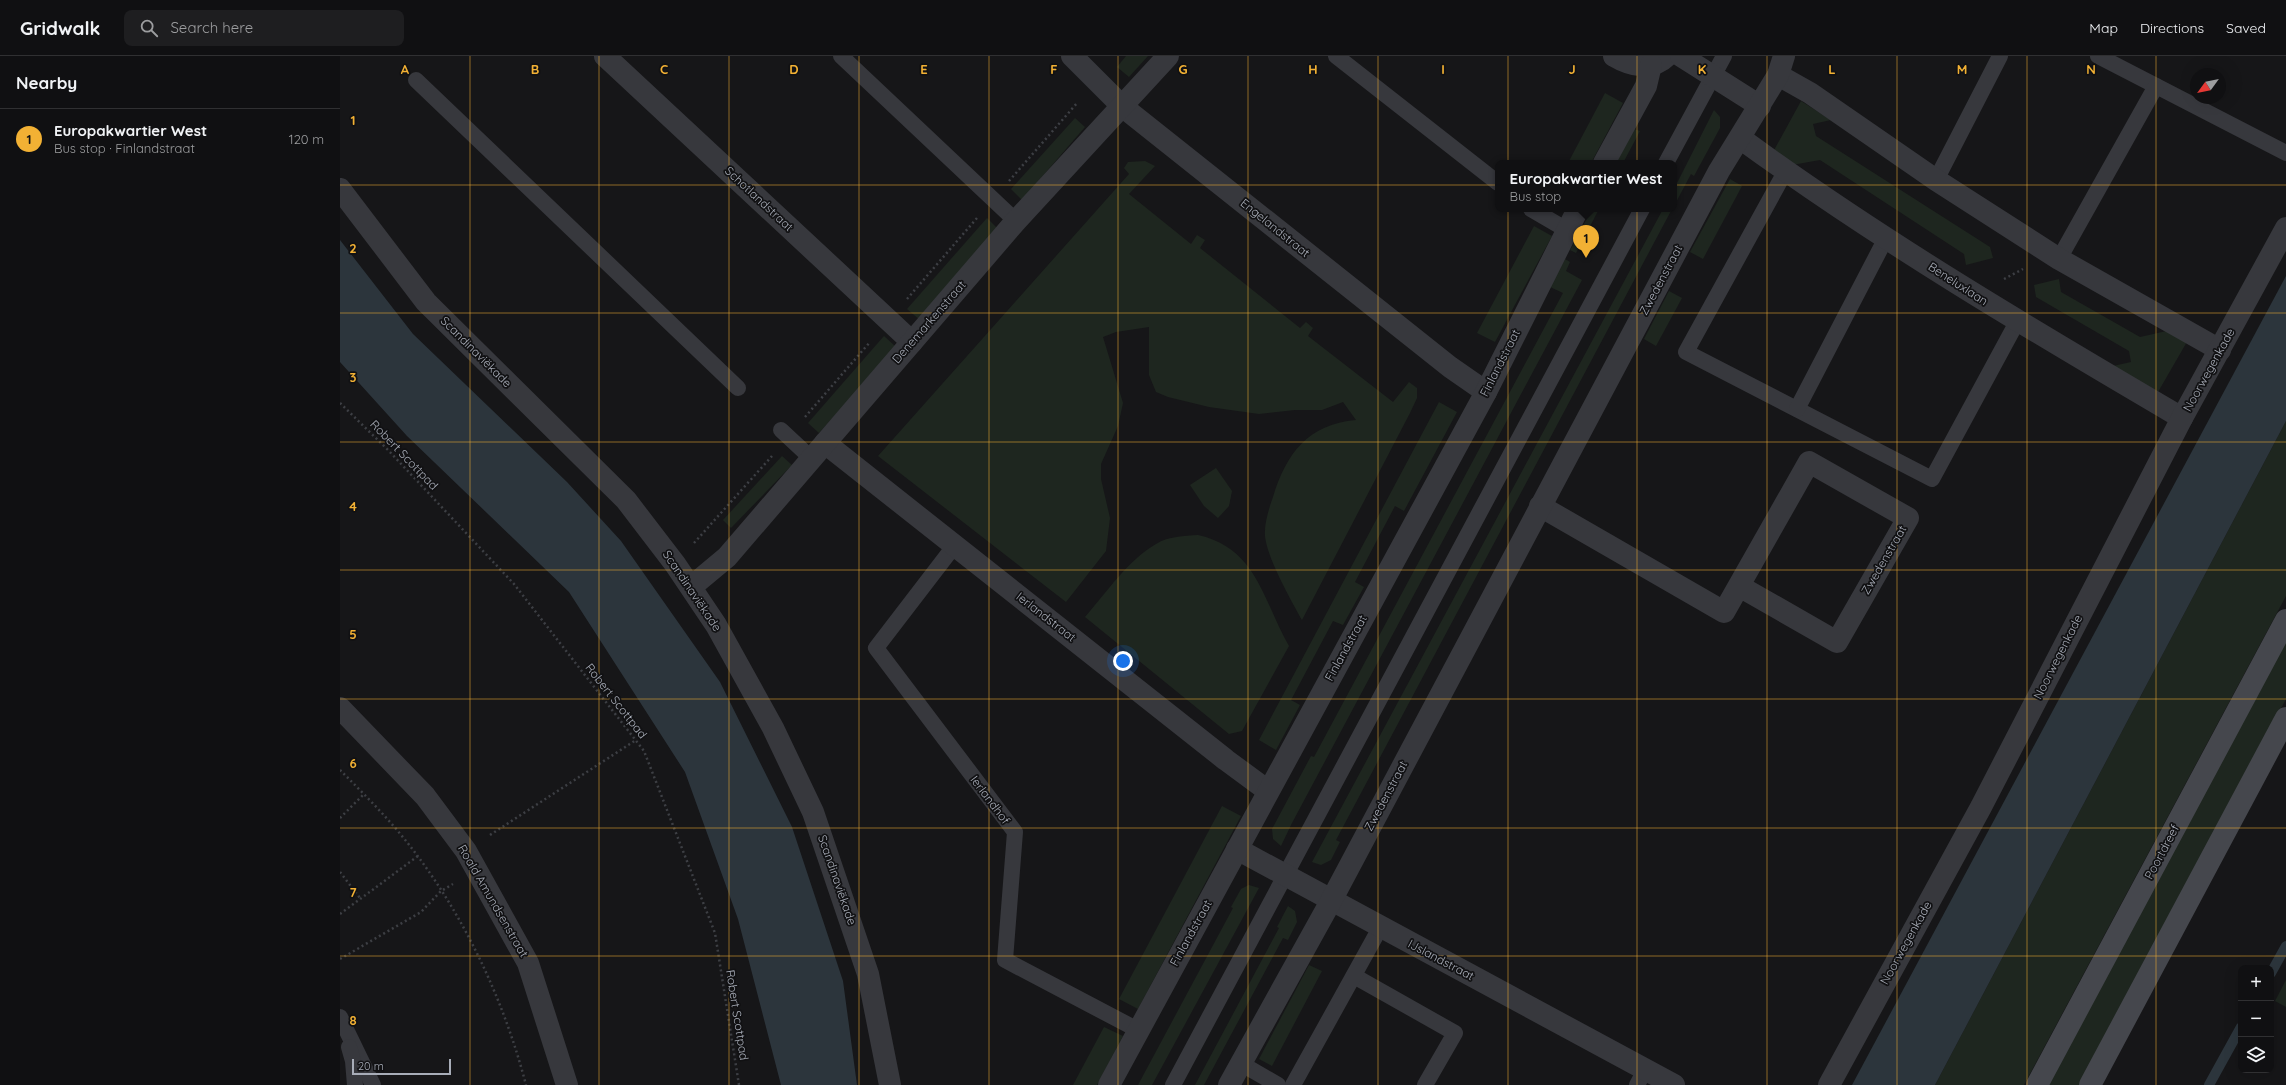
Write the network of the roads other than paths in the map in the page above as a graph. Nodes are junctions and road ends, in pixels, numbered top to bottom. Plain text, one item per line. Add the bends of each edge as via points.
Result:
1 (605, 56) edge
2 (841, 56) edge
3 (1072, 56) edge
4 (1168, 56) edge
5 (1336, 56) edge
6 (1614, 56) edge
7 (1681, 56) edge
8 (1724, 56) edge
9 (2000, 56) edge
10 (2098, 56) edge
11 (1659, 60) edge
12 (1781, 66) edge
13 (1713, 77) junction
14 (416, 80) dead end
15 (2156, 86) junction
16 (1123, 106) junction
17 (1760, 106) junction
18 (1740, 138) junction
19 (2286, 153) edge
20 (1606, 160) edge
21 (1668, 160) edge
22 (1785, 172) junction
23 (1936, 180) junction
24 (1495, 181) edge
25 (340, 189) edge
26 (1536, 212) edge
27 (1576, 212) edge
28 (1640, 212) edge
29 (1016, 221) junction
30 (2286, 228) edge
31 (1567, 230) junction
32 (1886, 238) junction
33 (2059, 259) junction
34 (2017, 322) junction
35 (912, 342) junction
36 (2220, 350) junction
37 (738, 388) dead end
38 (1486, 392) junction
39 (1797, 409) junction
40 (2182, 418) junction
41 (782, 430) dead end
42 (818, 450) junction
43 (1540, 506) junction
44 (955, 545) junction
45 (1739, 586) junction
46 (691, 587) junction
47 (2286, 620) edge
48 (340, 708) edge
49 (2286, 718) edge
50 (1268, 791) junction
51 (1237, 849) junction
52 (1285, 875) junction
53 (1331, 901) junction
54 (1380, 928) junction
55 (1354, 976) junction
56 (340, 1017) edge
57 (1138, 1030) junction
58 (1240, 1063) junction
59 (1641, 1077) edge
60 (355, 1085) edge
61 (374, 1085) edge
62 (567, 1085) edge
63 (890, 1085) edge
64 (1109, 1085) edge
65 (1174, 1085) edge
66 (1229, 1085) edge
67 (1278, 1085) edge
68 (1293, 1085) edge
69 (1425, 1085) edge
70 (1674, 1085) edge
71 (1829, 1085) edge
72 (2037, 1085) edge
73 (2090, 1085) edge

1 - 35 street, Schotlandstraat
2 - 29 lane
3 - 16 street, Engelandstraat
4 - 16 street, Denemarkenstraat
5 - 24 lane
6 - 11 street via 1625,63 1638,66
7 - 13 street
8 - 13 lane
9 - 23 lane
10 - 15 lane
11 - 20 street
12 - 17 street, Zwedenstraat
12 - 23 street via 1810,93
13 - 17 street
13 - 21 lane
14 - 37 lane
15 - 19 lane
15 - 33 lane
16 - 29 street, Denemarkenstraat
16 - 38 street, Engelandstraat via 1450,367
17 - 18 street, Zwedenstraat
18 - 22 street, Beneluxlaan
18 - 43 street, Zwedenstraat via 1719,171
22 - 32 street, Beneluxlaan
22 - 39 lane via 1686,352
23 - 33 street
25 - 46 street, Scandinaviëkade via 426,302 626,500
26 - 31 lane
27 - 31 street, Finlandstraat
28 - 52 lane
29 - 35 street, Denemarkenstraat
30 - 36 street, Noorwegenkade
31 - 38 street, Finlandstraat
32 - 34 street, Beneluxlaan
32 - 39 lane
33 - 36 street
34 - 39 lane via 1932,479
34 - 40 street, Beneluxlaan
35 - 42 street, Denemarkenstraat
36 - 40 street, Noorwegenkade
38 - 50 street, Finlandstraat
40 - 71 street, Noorwegenkade via 1981,807
41 - 42 lane
42 - 44 street, Ierlandstraat
42 - 46 street, Denemarkenstraat via 727,557
43 - 45 street, Zwedenstraat via 1724,612
43 - 53 street, Zwedenstraat
44 - 50 street, Ierlandstraat
44 - 57 lane, Ierlandhof via 876,648 1015,832 1005,960
45 - 45 street, Zwedenstraat via 1837,642 1908,518 1809,462
46 - 63 street, Scandinaviëkade via 745,676 813,812 868,974
47 - 72 main road, Poortdreef
48 - 62 street, Roald Amundsenstraat via 425,796 466,851 528,963
49 - 73 main road
50 - 51 street, Finlandstraat
51 - 52 street, IJslandstraat
51 - 57 street, Finlandstraat
52 - 53 street, IJslandstraat
52 - 65 lane
53 - 54 street, IJslandstraat
53 - 58 street, Zwedenstraat
54 - 55 lane
54 - 59 street, IJslandstraat
55 - 68 lane
55 - 69 lane via 1454,1033
56 - 60 lane via 353,1061
56 - 61 lane
57 - 64 street, Finlandstraat
58 - 66 street, Zwedenstraat
58 - 67 lane
59 - 70 street, IJslandstraat

